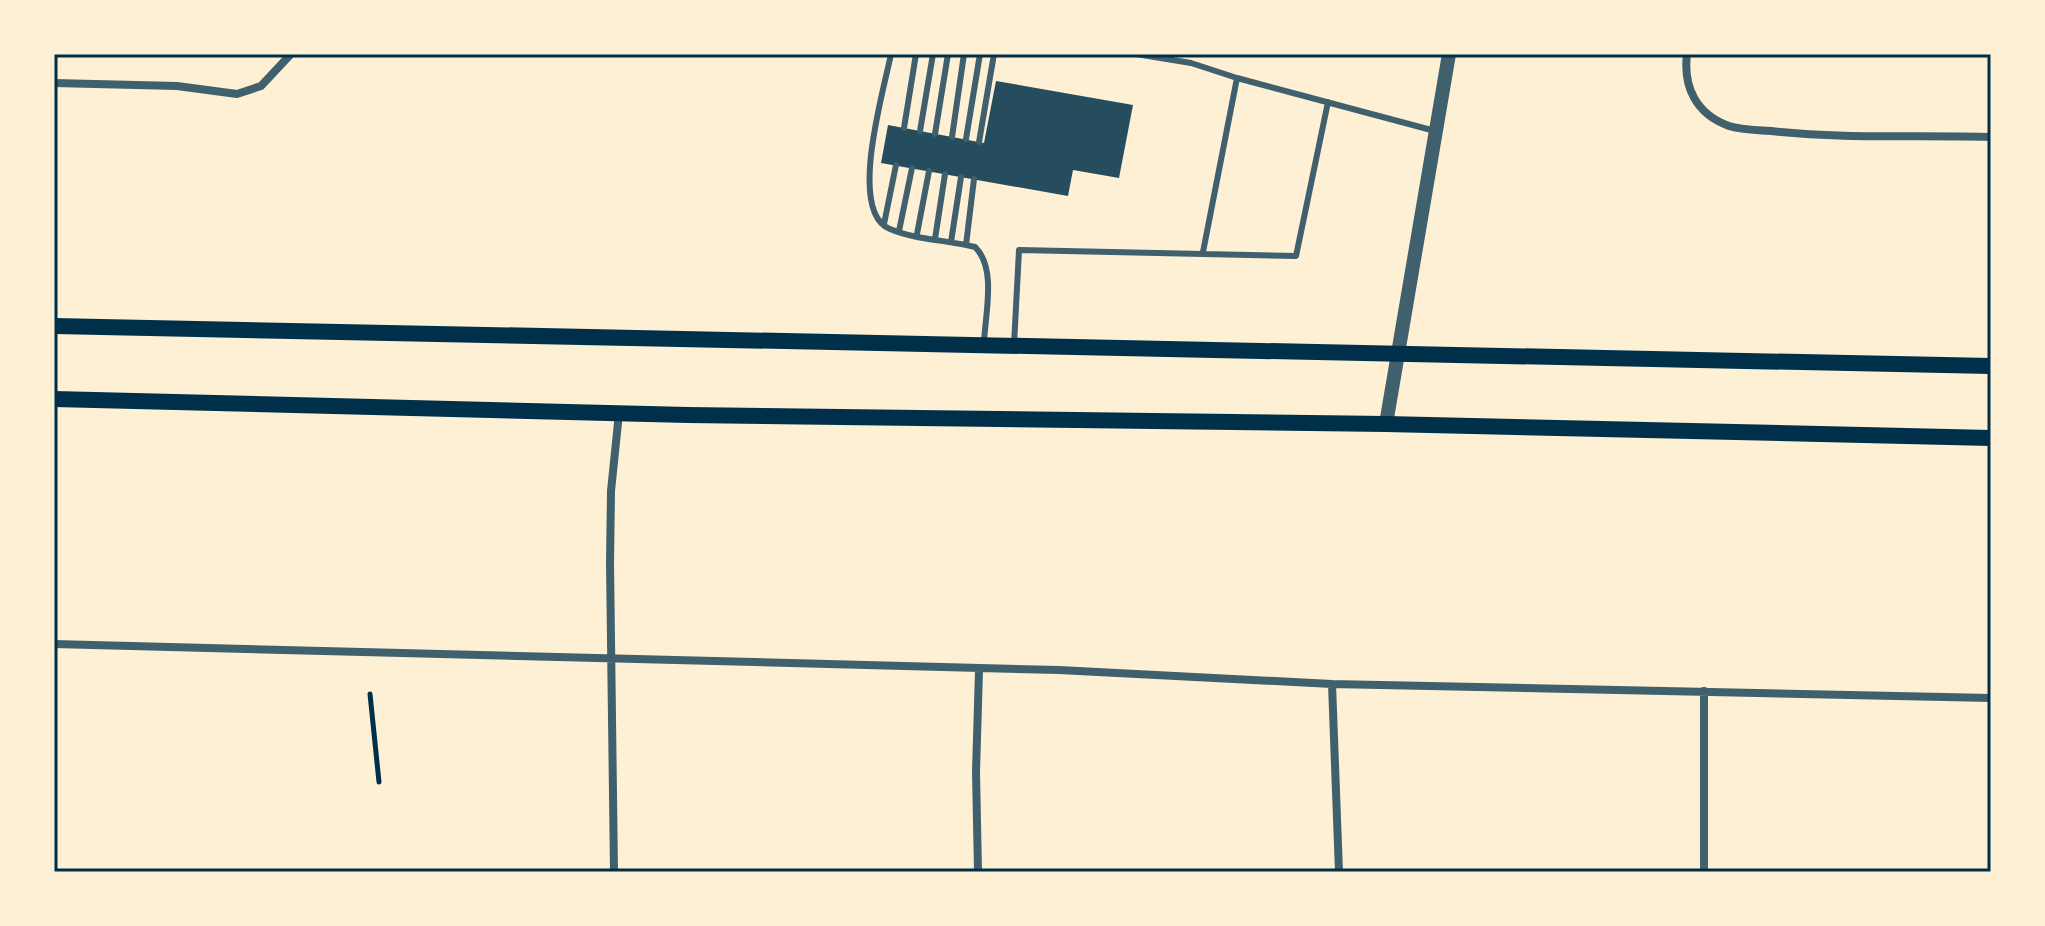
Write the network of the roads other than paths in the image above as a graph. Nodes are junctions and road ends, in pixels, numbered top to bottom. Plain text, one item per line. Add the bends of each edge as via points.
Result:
1 (291, 54) edge
2 (891, 54) edge
3 (916, 54) edge
4 (933, 54) edge
5 (948, 54) edge
6 (964, 54) edge
7 (980, 54) edge
8 (994, 54) edge
9 (1136, 54) edge
10 (1449, 54) edge
11 (1687, 54) edge
12 (1237, 78) junction
13 (54, 83) edge
14 (1328, 102) junction
15 (904, 128) dead end
16 (920, 131) dead end
17 (1435, 131) junction
18 (935, 134) dead end
19 (952, 137) dead end
20 (1991, 137) edge
21 (966, 139) dead end
22 (979, 142) dead end
23 (896, 165) dead end
24 (912, 168) dead end
25 (929, 171) dead end
26 (945, 174) dead end
27 (961, 177) dead end
28 (974, 179) dead end
29 (884, 225) junction
30 (899, 231) junction
31 (917, 234) junction
32 (935, 239) junction
33 (951, 242) junction
34 (966, 245) junction
35 (1203, 252) junction
36 (54, 326) edge
37 (984, 344) junction
38 (1014, 345) junction
39 (1397, 353) junction
40 (1991, 366) edge
41 (54, 399) edge
42 (619, 413) junction
43 (1386, 424) junction
44 (1991, 438) edge
45 (54, 644) edge
46 (613, 657) junction
47 (979, 670) junction
48 (1332, 684) junction
49 (1704, 691) junction
50 (1991, 698) edge
51 (614, 872) edge
52 (978, 872) edge
53 (1339, 872) edge
54 (1704, 872) edge

1 - 13 street via 261,86 237,94 177,86
2 - 29 lane via 867,182 872,211
3 - 15 lane
4 - 16 lane
5 - 18 lane
6 - 19 lane
7 - 21 lane
8 - 22 lane
9 - 12 lane
10 - 17 street
11 - 20 street via 1684,75 1695,102 1731,127 1796,134
12 - 14 lane
12 - 35 lane
14 - 17 lane
14 - 35 lane via 1296,256
17 - 39 street
23 - 29 lane
24 - 30 lane
25 - 31 lane
26 - 32 lane
27 - 33 lane
28 - 34 lane
29 - 30 lane
30 - 31 lane
31 - 32 lane
32 - 33 lane
33 - 34 lane
34 - 37 lane via 982,254 987,269
35 - 38 lane via 1019,250
36 - 37 main road
37 - 38 main road
38 - 39 main road
39 - 40 main road
39 - 43 street
41 - 42 main road
42 - 43 main road
42 - 46 street via 611,491
43 - 44 main road
45 - 46 street
46 - 47 street
46 - 51 street
47 - 48 street
47 - 52 street
48 - 49 street
48 - 53 street
49 - 50 street
49 - 54 street

